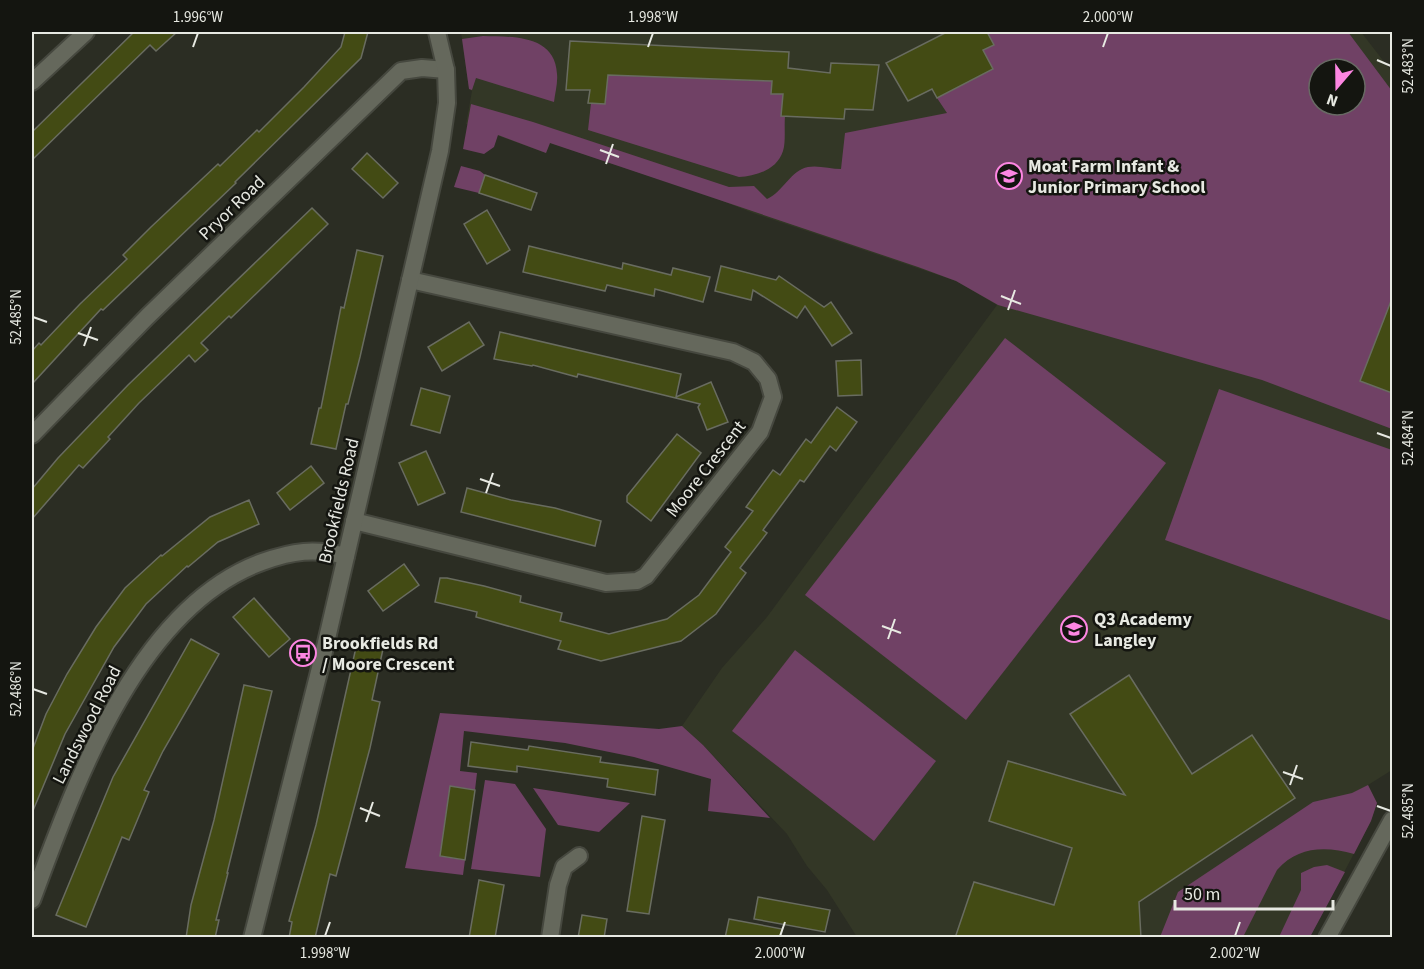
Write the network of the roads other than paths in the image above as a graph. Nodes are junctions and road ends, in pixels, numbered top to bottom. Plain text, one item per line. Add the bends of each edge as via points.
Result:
1 (86, 32) edge
2 (437, 32) edge
3 (446, 70) junction
4 (32, 82) edge
5 (410, 280) junction
6 (32, 435) edge
7 (354, 521) junction
8 (346, 556) junction
9 (1392, 820) edge
10 (579, 856) dead end
11 (32, 900) edge
12 (252, 938) edge
13 (550, 938) edge
14 (1327, 938) edge

1 - 4 street
2 - 3 street
3 - 5 street, Brookfields Road via 447,104 440,151
3 - 6 street, Pryor Road via 402,71 147,317
5 - 7 street, Brookfields Road
5 - 7 street, Moore Crescent via 733,352 754,362 768,380 773,397 760,432 646,576 637,581 606,583
7 - 8 street, Brookfields Road
8 - 11 street, Landswood Road via 317,550 297,551 251,566 218,585 171,626 133,675 109,720 64,816
8 - 12 street, Brookfields Road
9 - 14 street
10 - 13 street via 564,867

